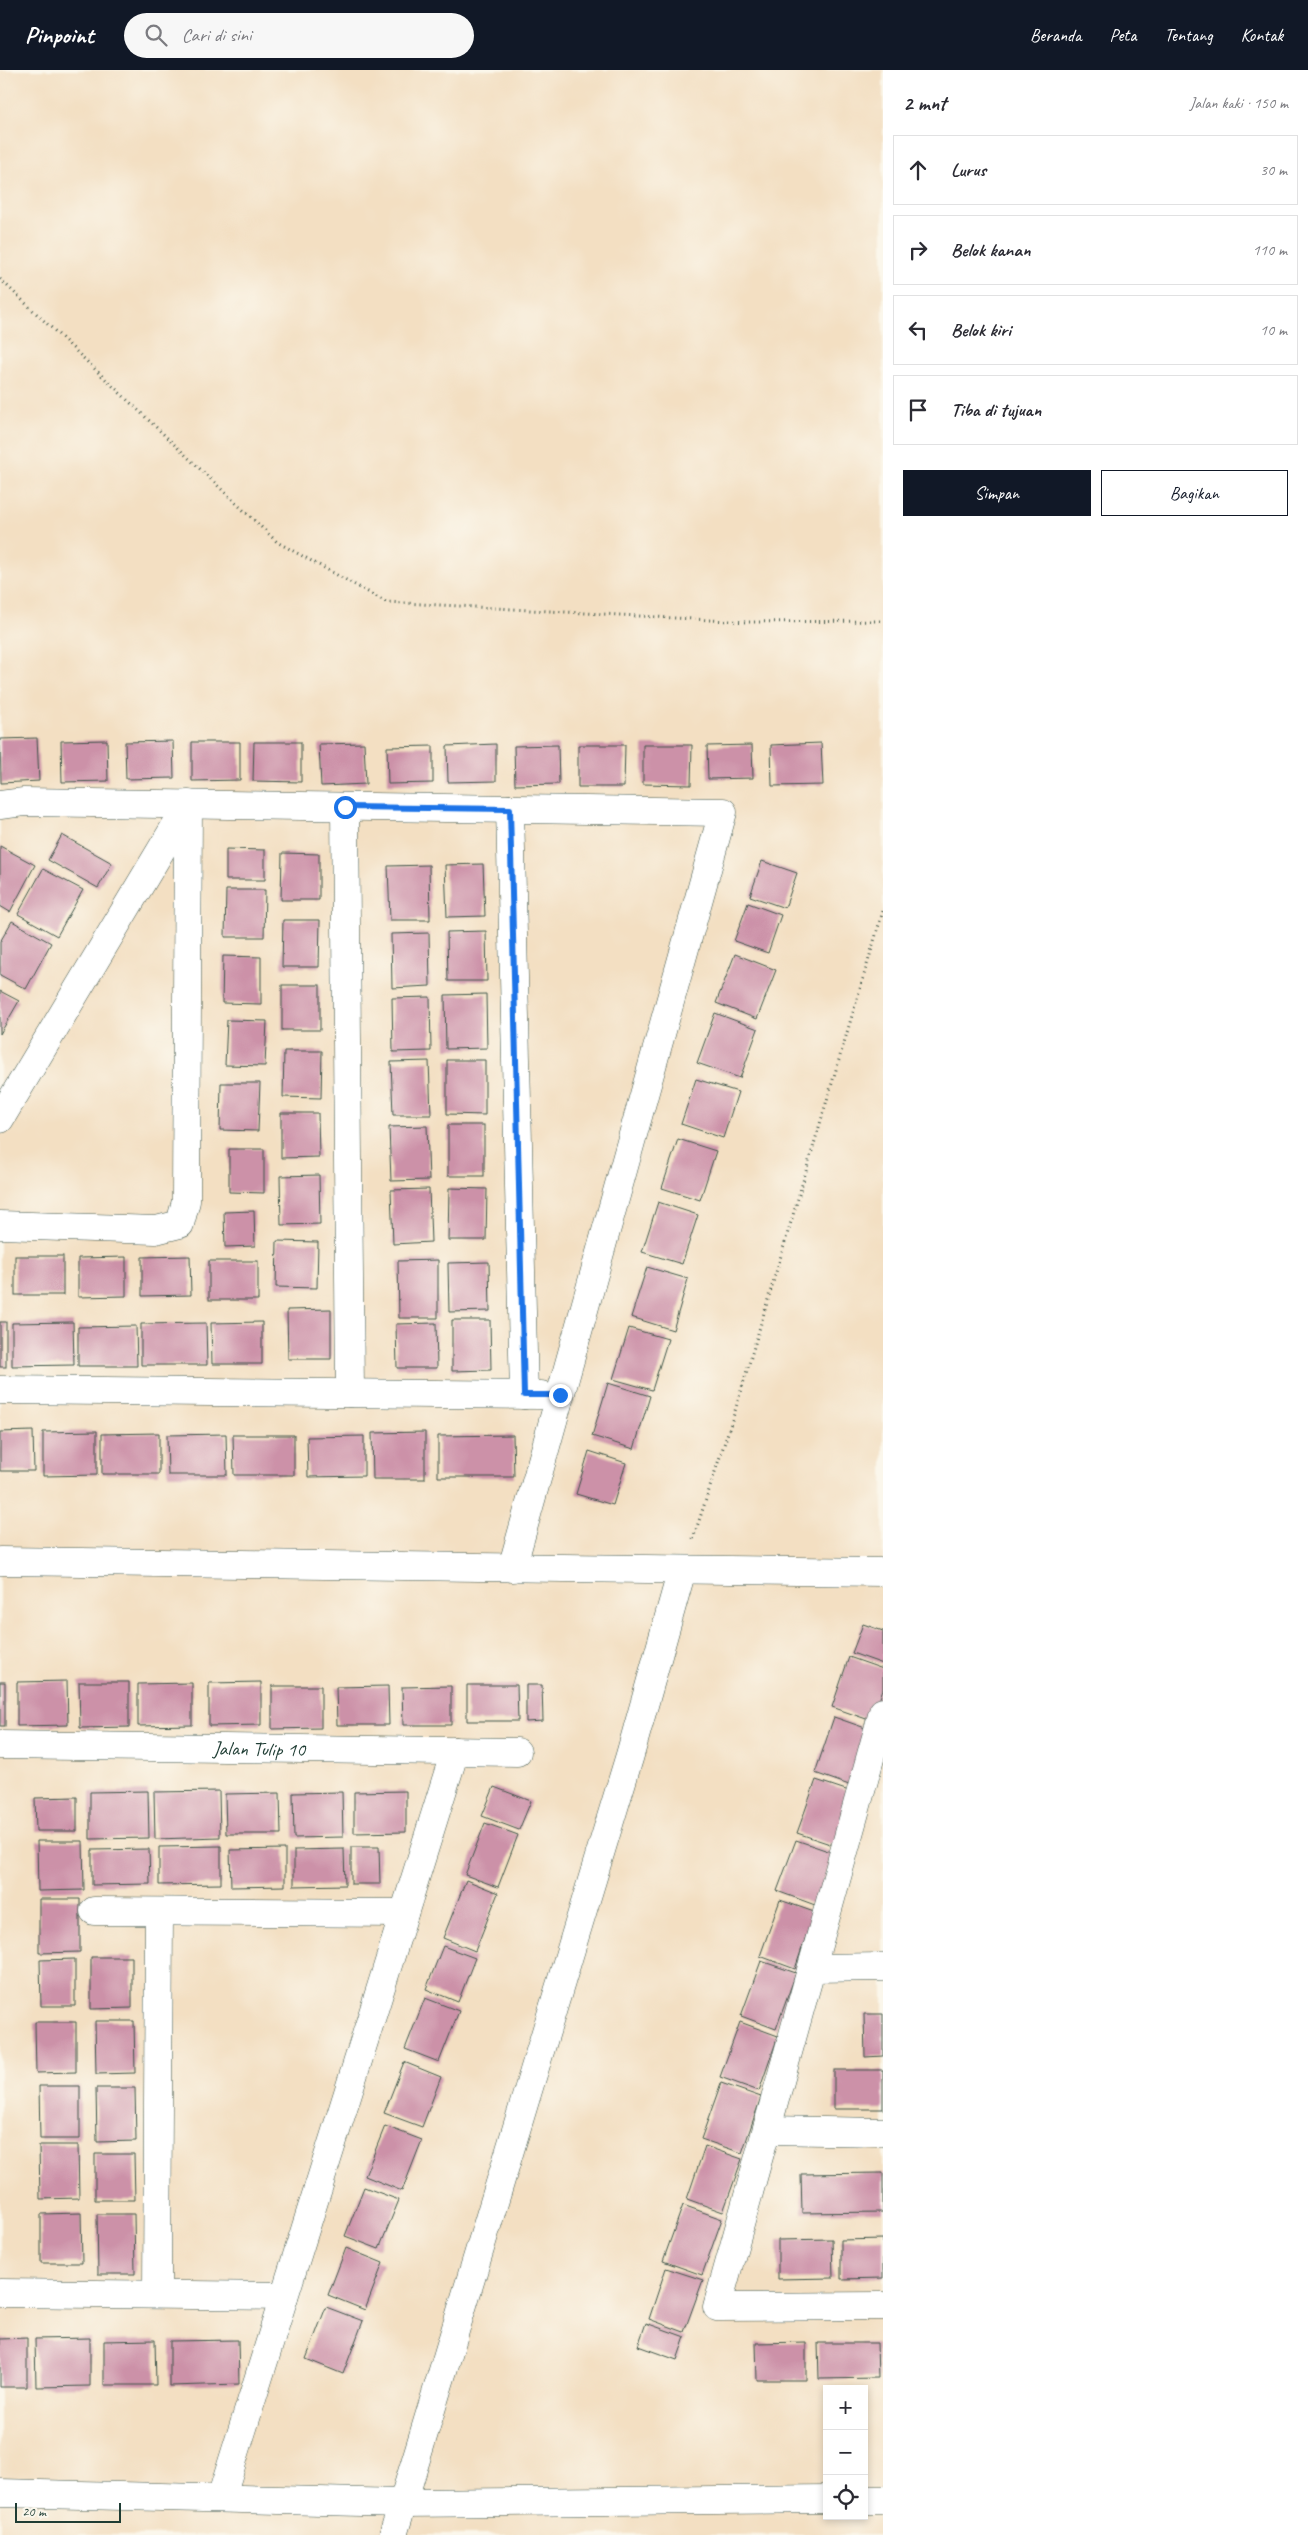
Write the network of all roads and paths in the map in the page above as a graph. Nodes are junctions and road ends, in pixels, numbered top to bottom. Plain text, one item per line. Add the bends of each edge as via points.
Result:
1 (0, 279) edge
2 (883, 621) edge
3 (188, 804) junction
4 (0, 805) edge
5 (345, 807) junction
6 (510, 809) junction
7 (883, 911) edge
8 (0, 1119) edge
9 (0, 1225) edge
10 (0, 1390) edge
11 (350, 1393) junction
12 (524, 1395) junction
13 (560, 1395) junction
14 (0, 1561) edge
15 (512, 1568) junction
16 (682, 1570) junction
17 (883, 1572) edge
18 (883, 1712) edge
19 (879, 1743) edge
20 (0, 1745) edge
21 (455, 1751) junction
22 (517, 1752) dead end
23 (94, 1911) dead end
24 (159, 1912) junction
25 (404, 1913) junction
26 (883, 1967) edge
27 (812, 1968) junction
28 (767, 2130) junction
29 (883, 2132) edge
30 (0, 2293) edge
31 (156, 2294) junction
32 (284, 2296) junction
33 (883, 2306) edge
34 (0, 2493) edge
35 (221, 2498) junction
36 (823, 2499) edge
37 (868, 2500) edge
38 (883, 2500) edge
39 (402, 2503) junction
40 (393, 2535) edge

1 - 2 path via 277,542 386,602 747,622
3 - 4 street via 24,802
3 - 5 street
3 - 8 street
3 - 9 street via 186,1201 180,1224 156,1230
5 - 6 street
5 - 11 street
6 - 12 street
6 - 13 street via 723,812
7 - 16 path via 737,1402
10 - 11 street
11 - 12 street
12 - 13 street
13 - 15 street
14 - 15 street
15 - 16 street
16 - 17 street
16 - 39 street via 630,1754
18 - 19 street
19 - 27 street
20 - 21 street, Jalan Tulip 10
21 - 22 street, Jalan Tulip 10
21 - 25 street
23 - 24 street
24 - 25 street
24 - 31 street
25 - 32 street
26 - 27 street
27 - 28 street
28 - 29 street
28 - 33 street via 717,2307
30 - 31 street
31 - 32 street
32 - 35 street
34 - 35 street
35 - 39 street
36 - 39 street
37 - 38 street
39 - 40 street

